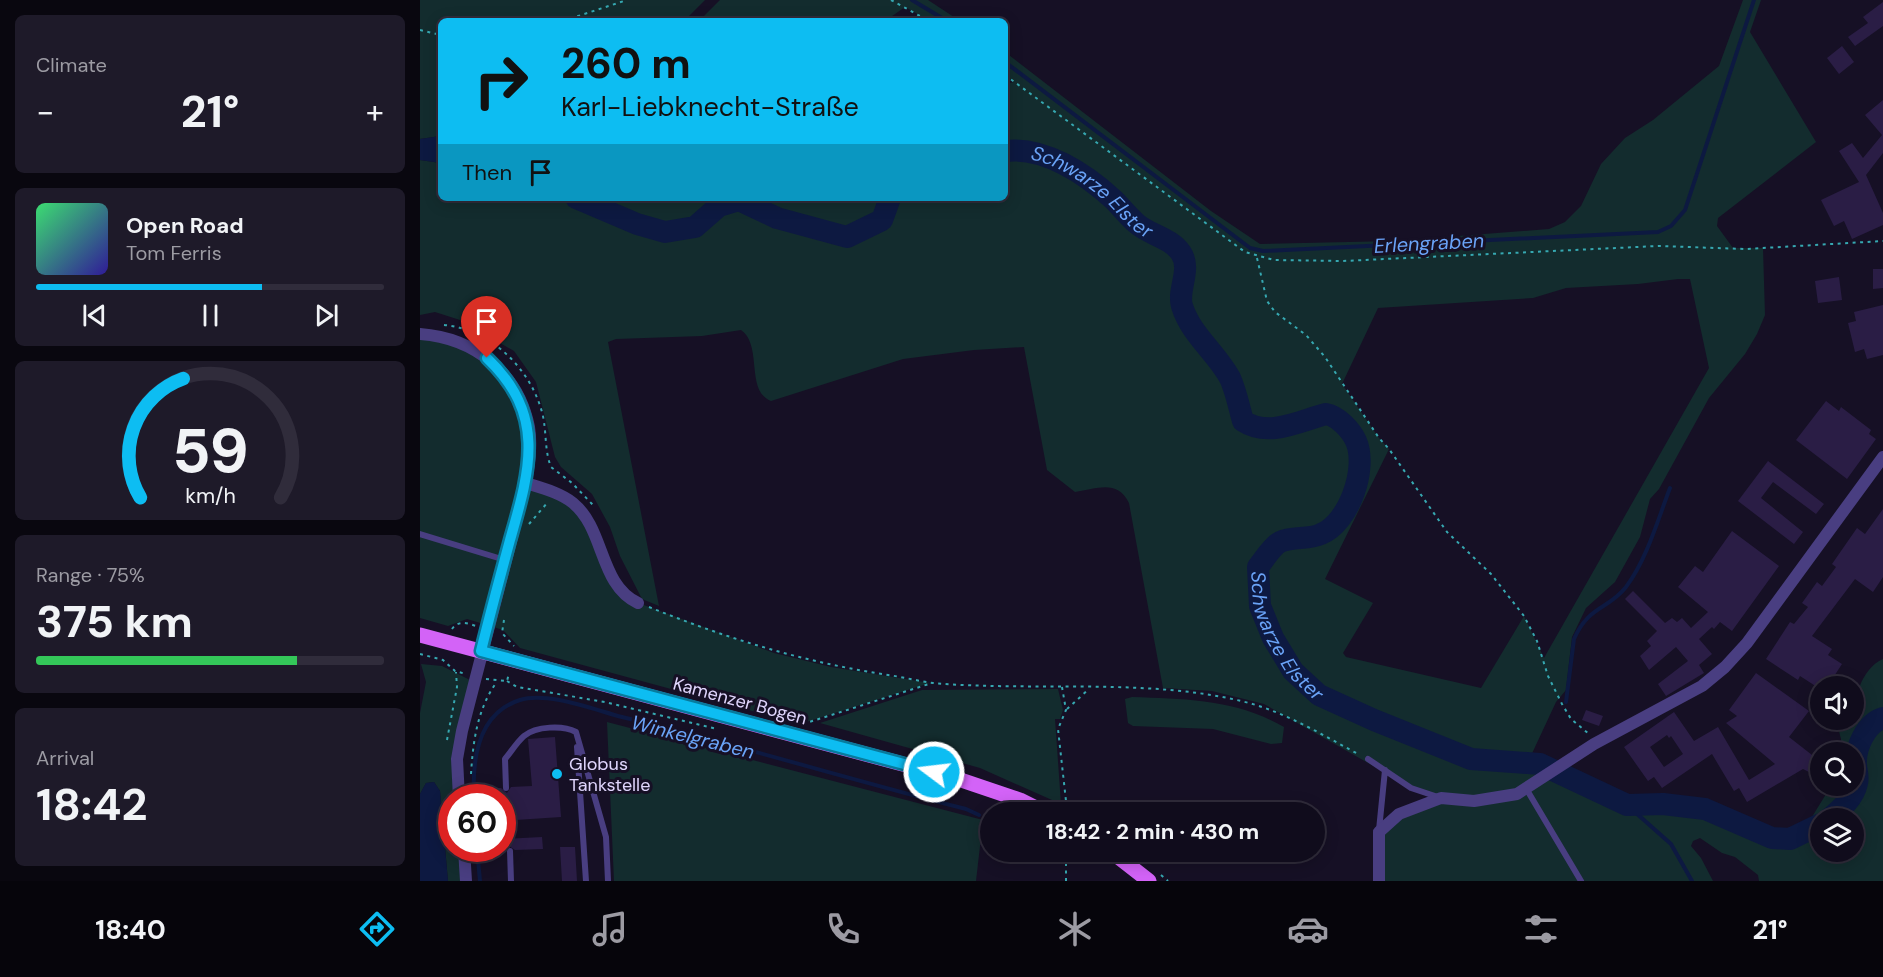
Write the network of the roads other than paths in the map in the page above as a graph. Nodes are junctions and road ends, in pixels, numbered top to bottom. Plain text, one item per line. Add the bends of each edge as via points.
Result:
1 (420, 334) edge
2 (1883, 458) edge
3 (526, 483) junction
4 (420, 534) edge
5 (505, 560) junction
6 (638, 603) road end
7 (420, 635) edge
8 (481, 651) junction
9 (576, 732) junction
10 (1368, 759) road end
11 (1385, 770) junction
12 (458, 784) edge
13 (506, 784) edge
14 (1527, 790) junction
15 (1441, 798) junction
16 (1024, 802) edge
17 (1379, 832) junction
18 (465, 862) edge
19 (511, 862) edge
20 (1125, 862) edge
21 (466, 881) edge
22 (512, 881) edge
23 (586, 881) edge
24 (608, 881) edge
25 (1149, 881) edge
26 (1378, 881) edge
27 (1581, 881) edge

1 - 3 street via 478,350 515,391 529,426 531,454
2 - 14 street via 1766,619 1725,668 1702,686 1594,744
3 - 5 street
3 - 6 street via 574,504 589,525 624,597
4 - 5 lane
5 - 8 street
7 - 8 main road, Kamenzer Bogen
8 - 12 street via 457,759
8 - 16 main road, Kamenzer Bogen via 955,778
9 - 13 lane via 567,727 535,730 524,736 505,759
9 - 23 lane
9 - 24 lane via 606,837
10 - 11 lane
11 - 15 lane via 1411,788
11 - 17 lane
14 - 15 street via 1474,801
14 - 27 lane
15 - 17 street via 1399,814
17 - 26 street
18 - 21 street
19 - 22 lane
20 - 25 main road

